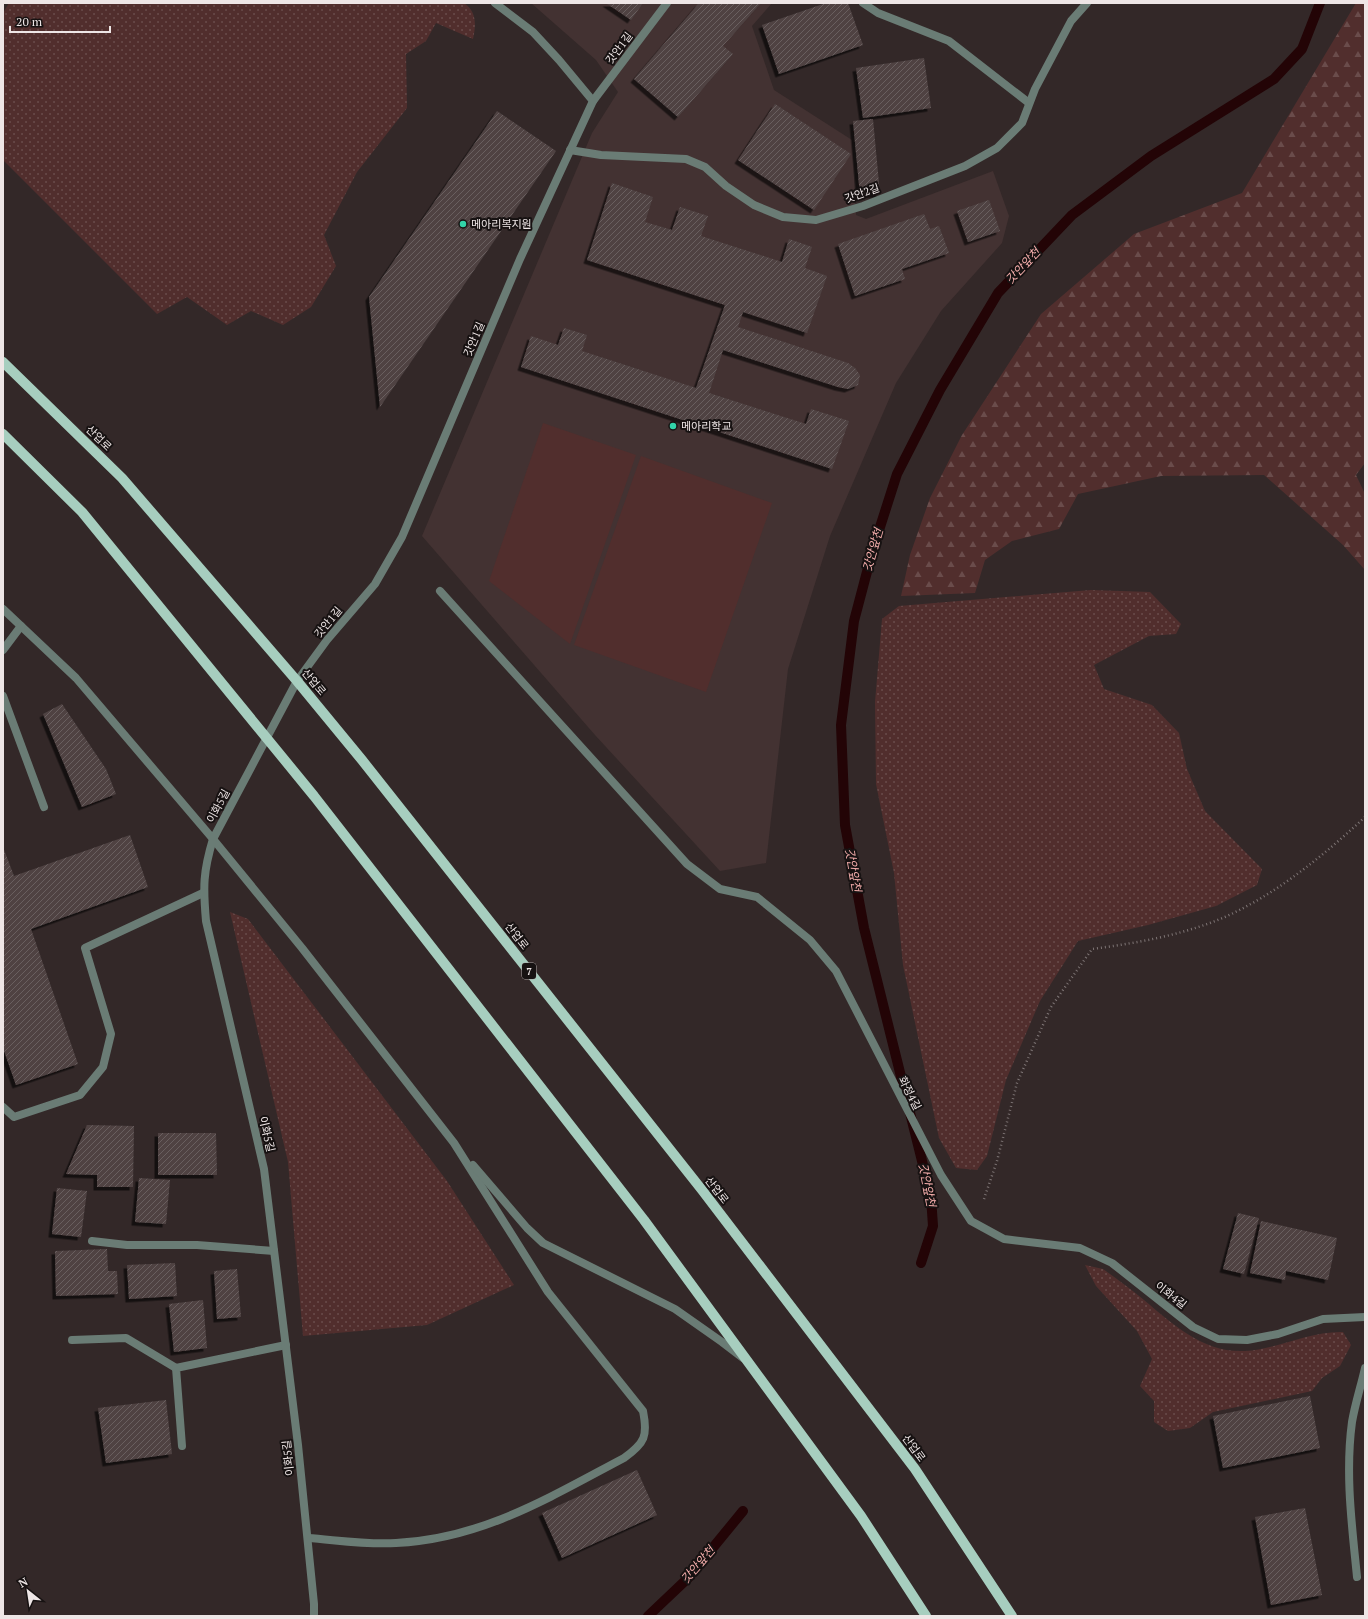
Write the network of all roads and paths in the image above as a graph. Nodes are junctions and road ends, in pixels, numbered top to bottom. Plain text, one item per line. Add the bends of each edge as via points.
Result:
1 (495, 3) edge
2 (667, 3) edge
3 (863, 3) edge
4 (1087, 3) edge
5 (593, 101) junction
6 (1029, 104) junction
7 (570, 150) junction
8 (3, 362) edge
9 (3, 434) edge
10 (440, 591) dead end
11 (3, 610) edge
12 (21, 626) junction
13 (3, 650) edge
14 (298, 681) junction
15 (3, 696) edge
16 (267, 738) junction
17 (44, 807) dead end
18 (1365, 817) edge
19 (213, 839) junction
20 (203, 893) junction
21 (3, 1107) edge
22 (454, 1143) junction
23 (971, 1221) junction
24 (92, 1241) dead end
25 (274, 1251) junction
26 (1365, 1317) edge
27 (72, 1340) dead end
28 (286, 1345) junction
29 (751, 1365) junction
30 (176, 1368) junction
31 (1365, 1368) edge
32 (182, 1446) dead end
33 (308, 1538) junction
34 (1357, 1577) dead end
35 (314, 1616) edge
36 (926, 1616) edge
37 (1012, 1616) edge

1 - 5 street via 533,32
2 - 5 street, 갓안1길
3 - 6 street via 878,13 949,41
4 - 6 street, 갓안2길 via 1071,21
5 - 7 street, 갓안1길
6 - 7 street, 갓안2길 via 1022,123 997,148 965,166 816,220 783,217 754,205 704,167 686,159 601,156
7 - 14 street, 갓안1길 via 520,259 402,537 375,584 327,640
8 - 14 main road, 산업로 / 7 via 122,478
9 - 16 main road via 82,512
10 - 23 street, 화정4길 via 687,864 720,889 757,897 810,940 836,971 937,1169
11 - 12 street
12 - 13 street
12 - 19 street via 76,678
14 - 16 street, 이화5길
14 - 37 main road, 산업로 / 7 via 702,1190 915,1469
15 - 17 street
16 - 19 street, 이화5길
16 - 29 main road via 644,1220
18 - 23 path via 1333,847 1293,878 1260,899 1224,917 1184,931 1143,941 1092,949 1051,1007 1017,1083 998,1160 985,1198
19 - 20 street, 이화5길 via 205,867
19 - 22 street via 302,948
20 - 21 street via 85,948 111,1034 103,1067 80,1095 14,1117
20 - 25 street, 이화5길 via 206,921 264,1169
22 - 29 street via 543,1243 675,1309
22 - 33 street via 548,1292 643,1411 646,1428 640,1448 512,1516 468,1532 395,1543
23 - 26 street, 이화4길 via 1004,1239 1080,1248 1112,1263 1193,1327 1218,1339 1247,1340 1278,1334 1323,1319
24 - 25 street via 127,1245 197,1245
25 - 28 street, 이화5길
27 - 30 street via 126,1338
28 - 30 street
28 - 33 street, 이화5길
29 - 36 main road via 861,1516
30 - 32 street
31 - 34 street via 1352,1421 1349,1477
33 - 35 street, 이화5길

